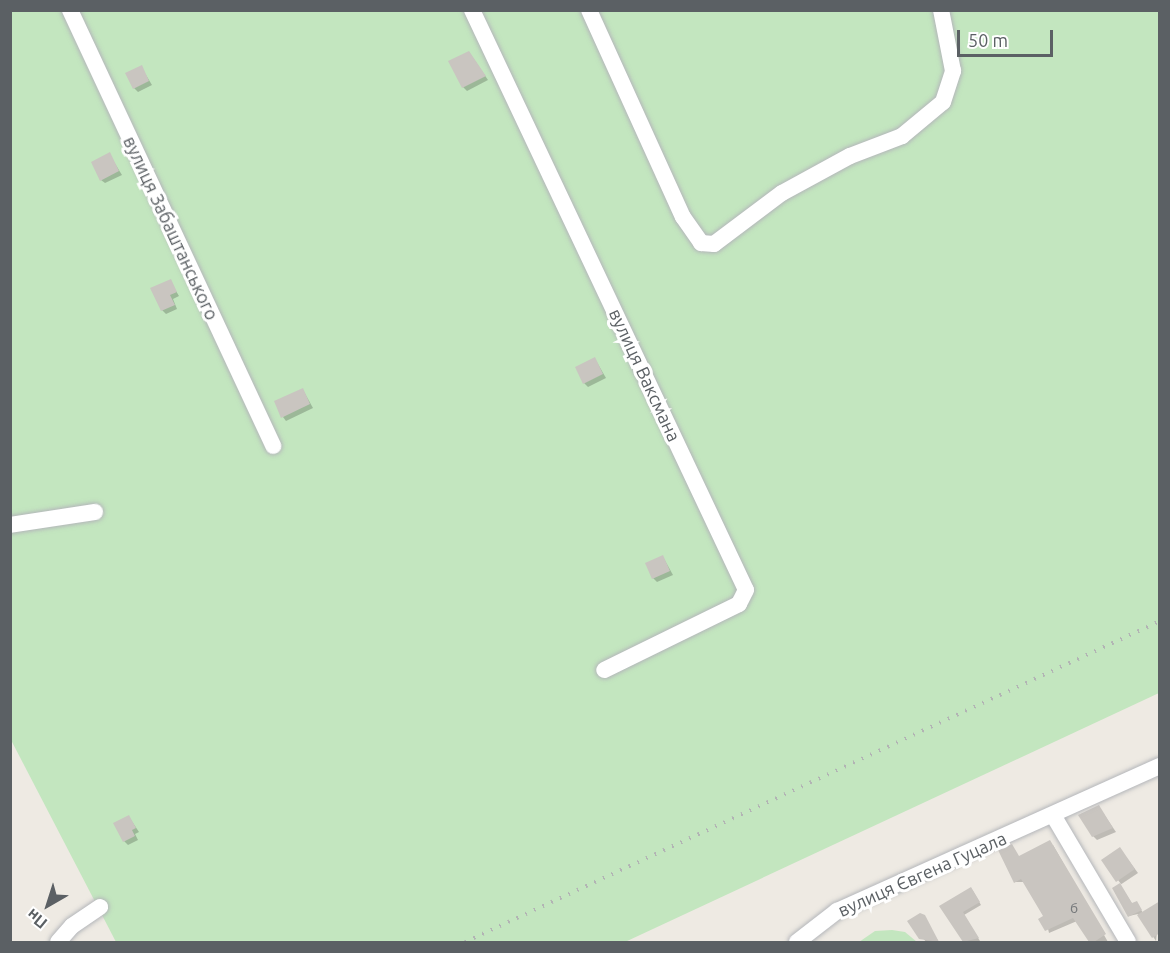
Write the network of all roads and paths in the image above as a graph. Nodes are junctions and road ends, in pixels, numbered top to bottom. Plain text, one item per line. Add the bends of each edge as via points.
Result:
1 (70, 10) edge
2 (472, 10) edge
3 (589, 10) edge
4 (941, 10) edge
5 (273, 446) dead end
6 (95, 512) dead end
7 (10, 525) edge
8 (604, 669) dead end
9 (1160, 766) edge
10 (1053, 815) junction
11 (100, 907) dead end
12 (58, 942) edge
13 (797, 942) edge
14 (1128, 942) edge

1 - 5 street, вулиця Забаштанського
2 - 8 street, вулиця Ваксмана via 746,590 739,604
3 - 4 street via 683,217 701,243 714,244 782,194 850,156 902,136 943,102 953,71
6 - 7 street
9 - 10 street, вулиця Євгена Гуцала
10 - 13 street, вулиця Євгена Гуцала via 837,911
10 - 14 street
11 - 12 street via 72,926

